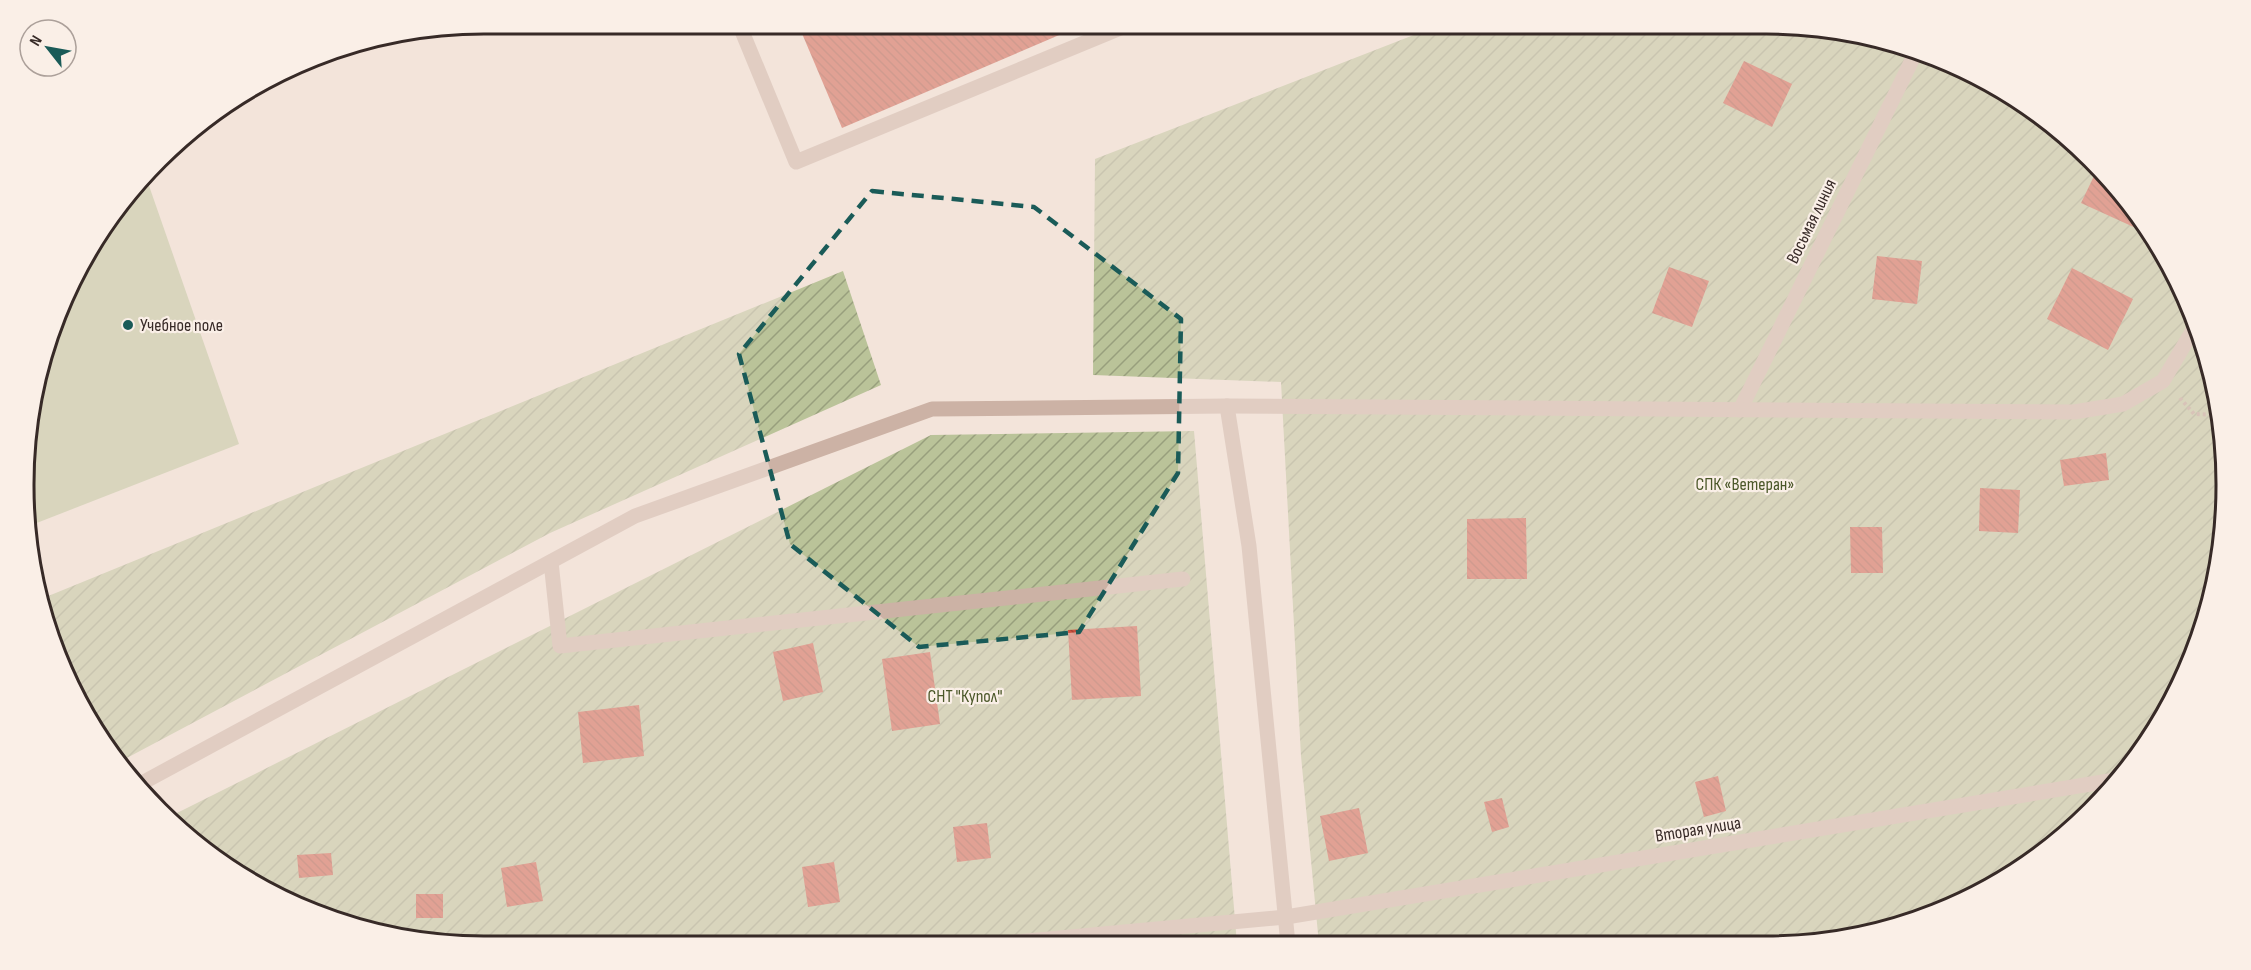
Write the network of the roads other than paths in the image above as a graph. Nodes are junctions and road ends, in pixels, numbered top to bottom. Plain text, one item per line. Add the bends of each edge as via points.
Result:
1 (743, 34) edge
2 (1106, 34) edge
3 (1913, 59) edge
4 (2191, 334) edge
5 (1227, 406) junction
6 (1740, 410) junction
7 (551, 562) junction
8 (1183, 579) dead end
9 (145, 781) edge
10 (2105, 782) edge
11 (1286, 917) junction
12 (1080, 936) edge
13 (1287, 936) edge

1 - 2 street via 796,162
3 - 6 street, Восьмая линия
4 - 6 street via 2163,381 2123,404 2074,412
5 - 6 street
5 - 7 street via 932,409 635,516
5 - 11 street via 1249,546
7 - 8 street via 561,646
7 - 9 street
10 - 11 street, Вторая улица
11 - 12 street, Вторая улица
11 - 13 street

